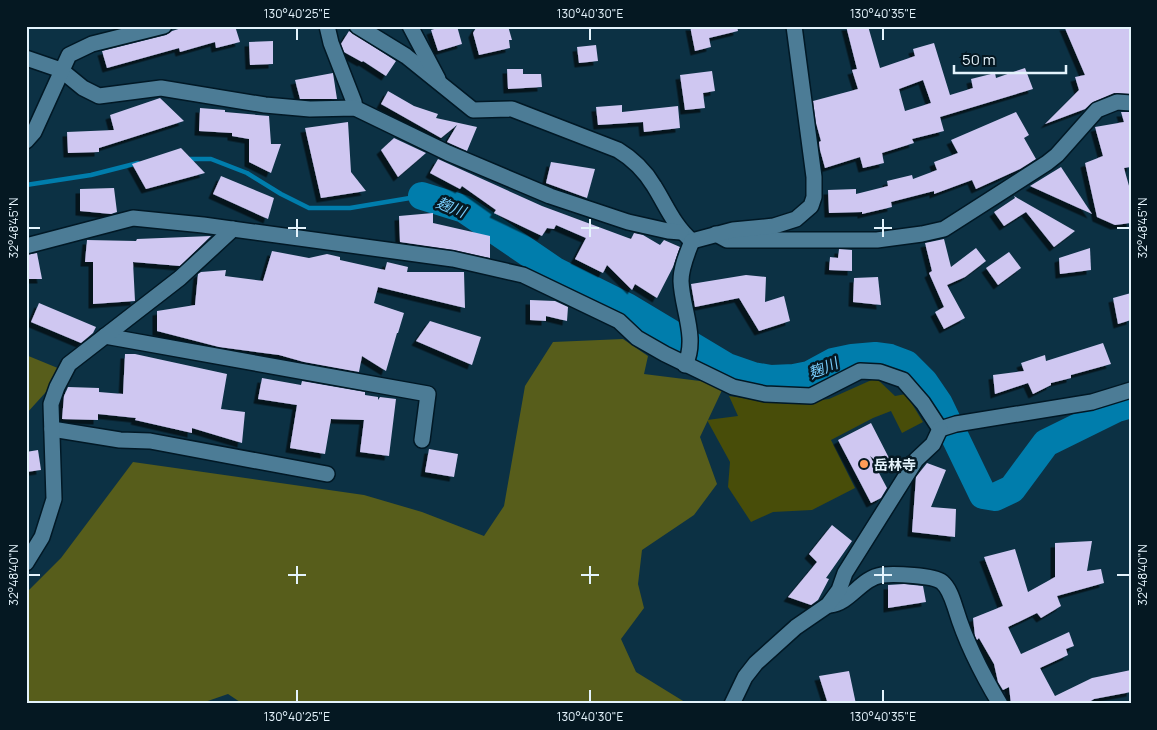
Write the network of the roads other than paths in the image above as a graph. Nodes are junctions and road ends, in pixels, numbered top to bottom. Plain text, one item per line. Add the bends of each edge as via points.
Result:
1 (164, 26) edge
2 (327, 26) edge
3 (357, 26) edge
4 (410, 26) edge
5 (794, 26) edge
6 (26, 58) edge
7 (61, 70) junction
8 (442, 86) junction
9 (1131, 103) edge
10 (355, 108) junction
11 (26, 141) edge
12 (233, 229) junction
13 (716, 234) junction
14 (686, 236) junction
15 (26, 246) edge
16 (106, 336) junction
17 (686, 362) junction
18 (1131, 390) edge
19 (947, 427) junction
20 (52, 429) junction
21 (422, 440) dead end
22 (327, 474) dead end
23 (26, 563) edge
24 (828, 605) junction
25 (732, 704) edge
26 (1000, 704) edge

1 - 7 street via 92,44 69,56
2 - 10 street
3 - 8 street via 406,56
4 - 8 street
5 - 13 street via 814,177 811,206 796,219 774,226
6 - 7 street
7 - 10 street via 99,96 161,88 265,106 310,110
7 - 11 street via 34,132
8 - 14 street via 474,110 512,109 618,150 633,159
9 - 13 street via 1117,102 1097,110 1047,163 944,229 877,240 727,240
10 - 14 street via 448,153 550,196 628,222
12 - 15 street via 133,218
12 - 16 street via 180,278
12 - 17 street via 453,259 523,275 620,321 637,338
13 - 14 street
14 - 17 street via 681,282 690,335
16 - 20 street via 69,364 51,404
16 - 21 street via 428,394
17 - 19 street via 733,387 765,394 812,396 860,371 880,372 903,380
18 - 19 street via 1092,402
19 - 24 street via 916,460
20 - 22 street via 120,440 150,441
20 - 23 street via 54,500 42,538
24 - 25 street via 796,627 756,663
24 - 26 street via 838,604 882,575 926,577 942,582 951,595 964,635

